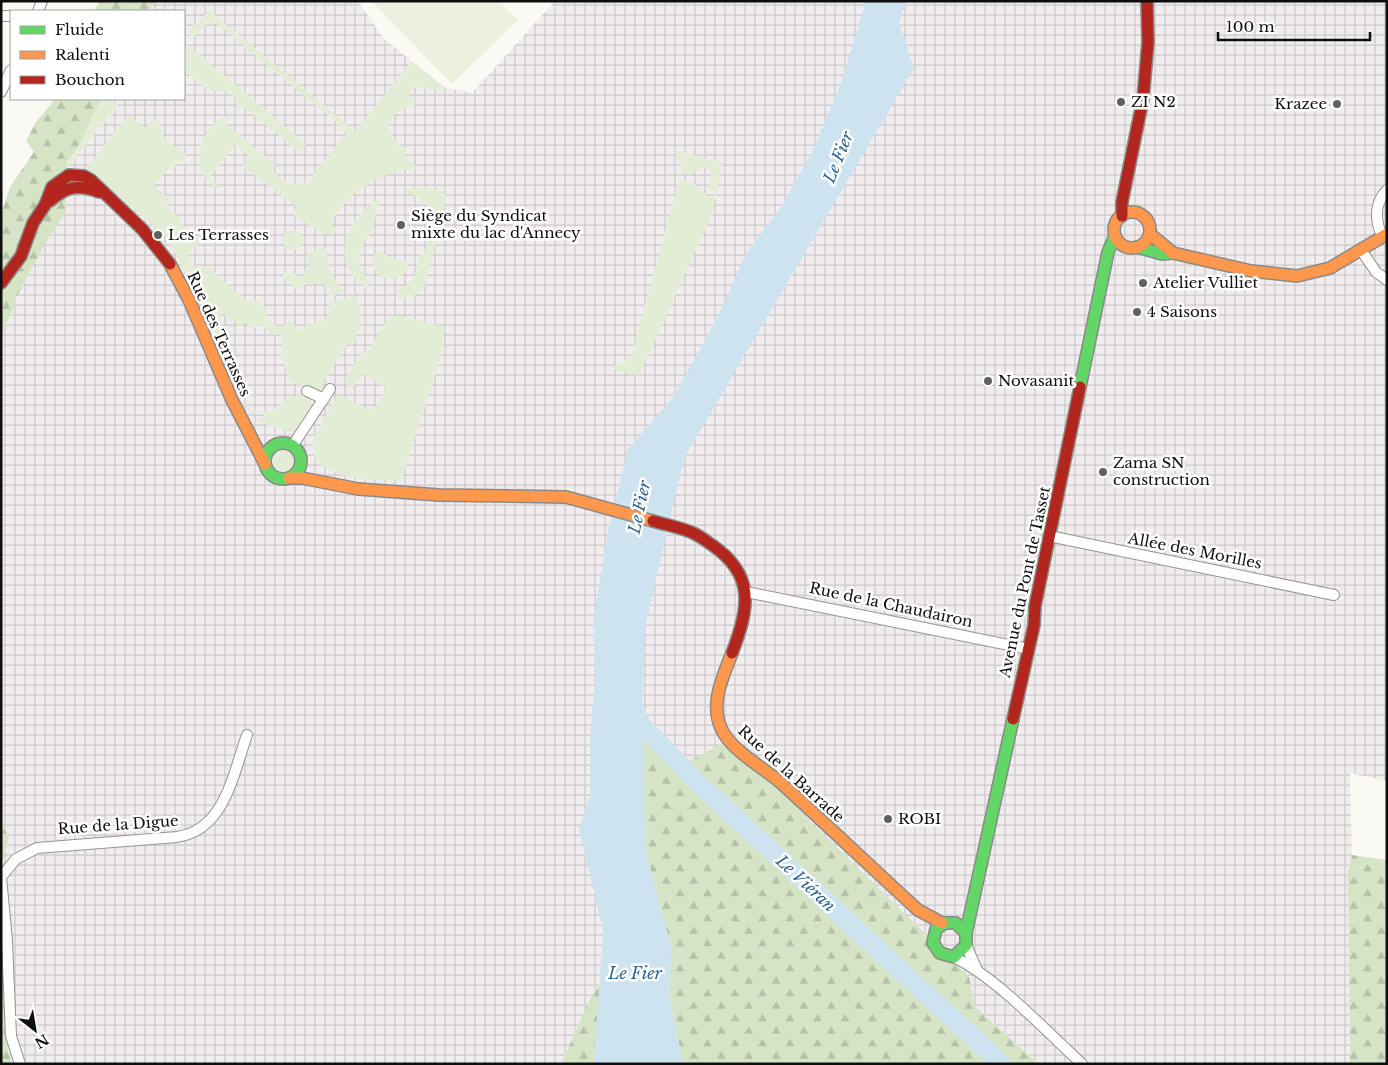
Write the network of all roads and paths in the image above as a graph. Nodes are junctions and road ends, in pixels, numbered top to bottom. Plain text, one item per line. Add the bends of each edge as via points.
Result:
1 (1147, 1) edge
2 (10, 72) edge
3 (1, 92) edge
4 (1125, 186) junction
5 (1387, 190) edge
6 (1138, 213) junction
7 (1122, 216) junction
8 (1150, 234) junction
9 (1385, 235) edge
10 (1116, 236) junction
11 (1133, 247) junction
12 (1361, 250) junction
13 (1173, 253) junction
14 (1106, 267) junction
15 (1387, 280) edge
16 (1, 283) edge
17 (330, 389) dead end
18 (307, 391) dead end
19 (324, 399) junction
20 (244, 421) junction
21 (279, 443) junction
22 (293, 445) junction
23 (301, 456) junction
24 (265, 464) junction
25 (288, 478) junction
26 (329, 483) junction
27 (1049, 536) junction
28 (746, 592) junction
29 (1334, 595) dead end
30 (1029, 649) junction
31 (247, 735) dead end
32 (1, 877) edge
33 (973, 904) junction
34 (918, 910) junction
35 (947, 922) junction
36 (933, 937) junction
37 (966, 939) junction
38 (954, 957) junction
39 (977, 971) junction
40 (20, 1064) edge
41 (1082, 1064) edge

1 - 4 street via 1144,99
2 - 3 street
4 - 6 street
4 - 7 street
5 - 9 street via 1380,198 1377,211 1378,223
6 - 7 street via 1129,212
6 - 8 street via 1147,220
7 - 10 street via 1115,226
8 - 11 street via 1145,242
8 - 13 street
9 - 12 street
10 - 11 street via 1120,243
10 - 14 street, Avenue du Pont de Tasset via 1108,252
11 - 13 street via 1162,254
11 - 14 street
12 - 13 street via 1330,268 1297,276 1251,271
12 - 15 street via 1376,272
14 - 27 street, Avenue du Pont de Tasset
16 - 20 street, Rue des Terrasses via 18,261 52,187 59,180 75,174 91,180 147,234 169,263 196,313 232,402
17 - 19 street
18 - 19 street
19 - 22 street
20 - 21 street, Rue des Terrasses
20 - 24 street, Rue des Terrasses
21 - 22 street
21 - 24 street via 268,451
22 - 23 street
23 - 25 street via 299,470
23 - 26 street
24 - 25 street via 273,476
25 - 26 street
26 - 28 street, Rue de la Barrade via 358,489 542,498 583,505 674,531 719,550 734,563
27 - 29 street, Allée des Morilles
27 - 30 street, Avenue du Pont de Tasset
28 - 30 street, Rue de la Chaudairon
28 - 34 street, Rue de la Barrade via 742,627 718,689 718,717 722,729 728,740 779,782
30 - 33 street, Avenue du Pont de Tasset
31 - 32 street, Rue de la Digue via 220,809 198,831 177,837 36,848 16,859
32 - 40 street via 11,1036
33 - 35 street
33 - 37 street, Avenue du Pont de Tasset
34 - 35 street, Rue de la Barrade
34 - 36 street, Rue de la Barrade
35 - 36 street via 938,927
35 - 37 street via 958,924
36 - 38 street via 940,952
37 - 38 street
37 - 39 street
38 - 39 street
39 - 41 street

